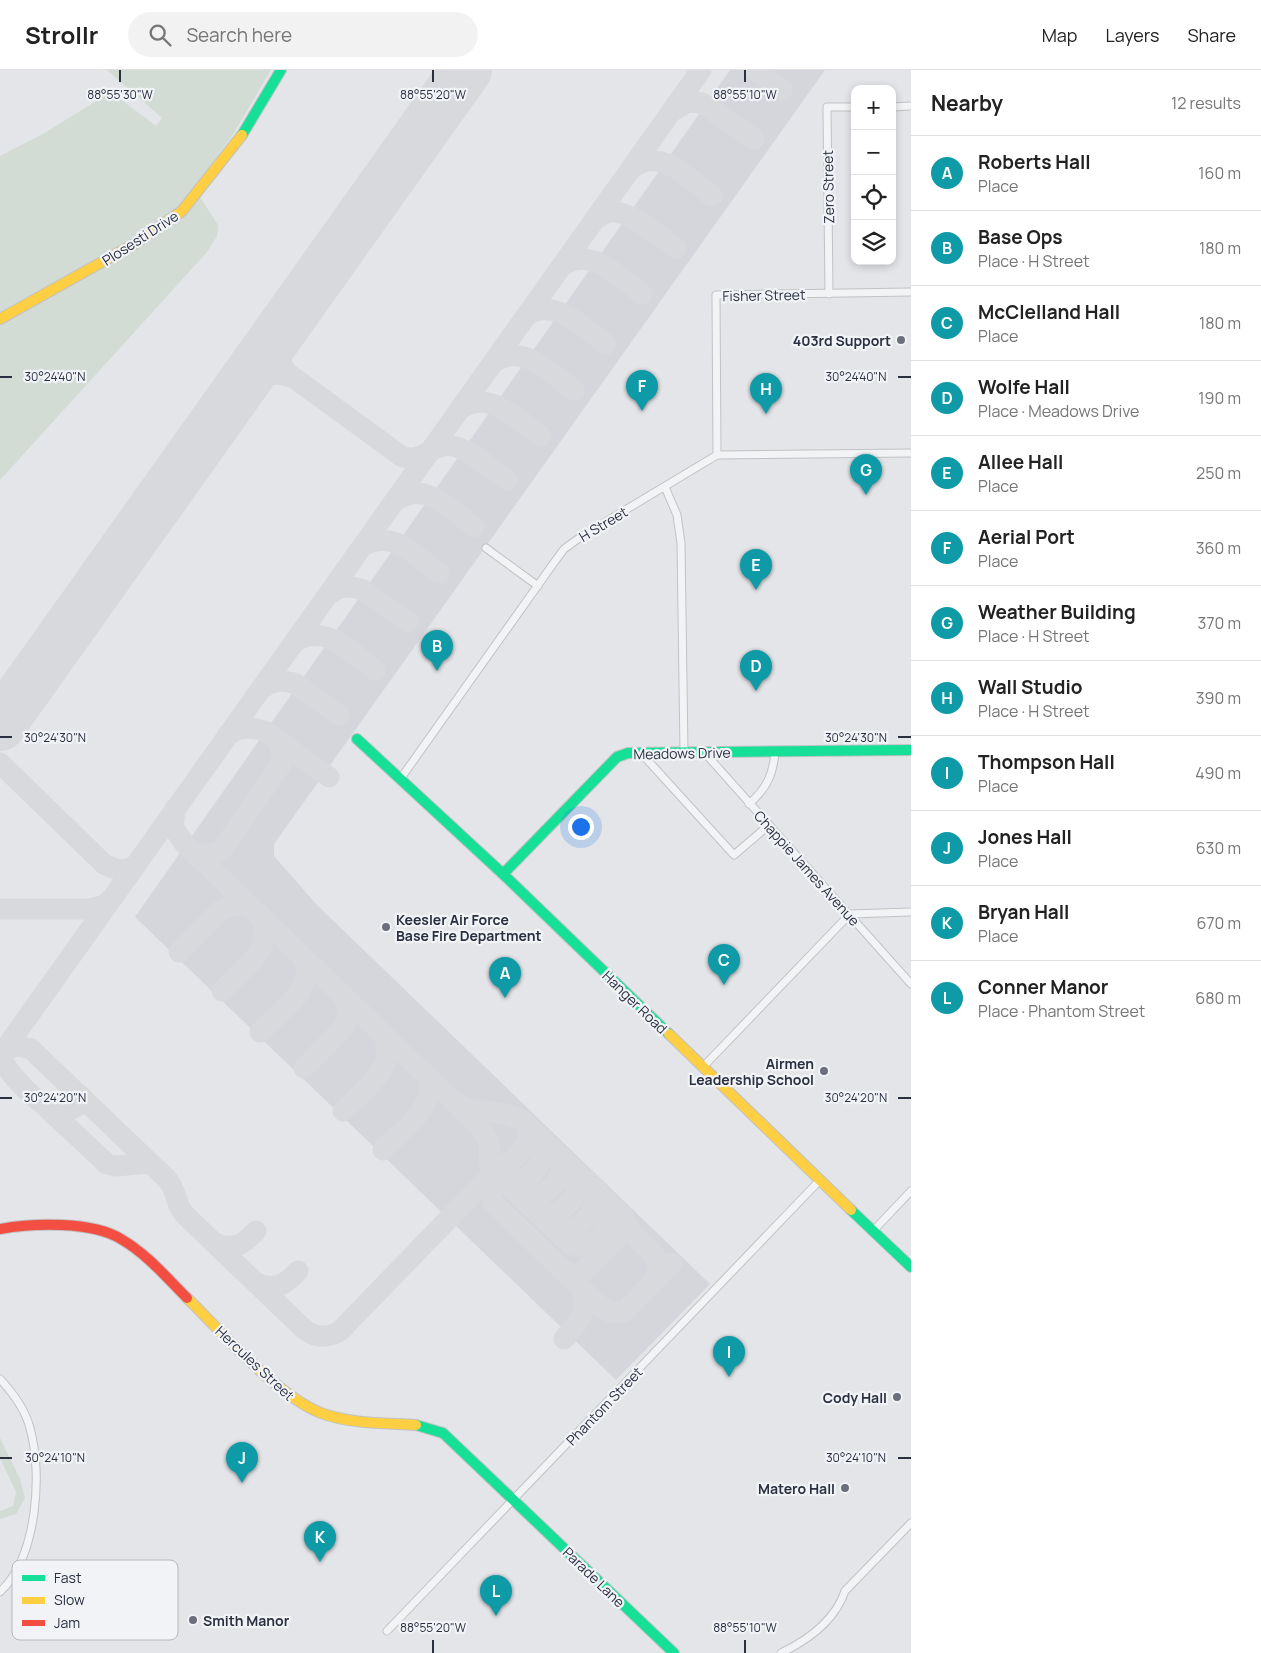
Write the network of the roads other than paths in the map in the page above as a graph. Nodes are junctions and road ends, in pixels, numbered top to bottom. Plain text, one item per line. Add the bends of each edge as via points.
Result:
1 (281, 70) edge
2 (896, 106) edge
3 (911, 106) edge
4 (851, 107) edge
5 (911, 292) edge
6 (829, 294) junction
7 (0, 319) edge
8 (911, 453) edge
9 (717, 455) junction
10 (665, 487) junction
11 (486, 548) dead end
12 (538, 586) junction
13 (357, 739) dead end
14 (911, 750) edge
15 (684, 752) junction
16 (704, 752) junction
17 (775, 752) junction
18 (641, 753) junction
19 (401, 778) junction
20 (749, 804) junction
21 (769, 825) junction
22 (503, 874) junction
23 (911, 912) edge
24 (850, 914) junction
25 (911, 984) edge
26 (702, 1068) junction
27 (820, 1180) junction
28 (911, 1192) edge
29 (0, 1229) edge
30 (873, 1231) junction
31 (911, 1267) edge
32 (0, 1379) edge
33 (514, 1500) junction
34 (911, 1523) edge
35 (20, 1560) edge
36 (12, 1576) edge
37 (0, 1592) edge
38 (387, 1631) dead end
39 (674, 1653) edge
40 (781, 1653) edge

1 - 7 street, Plosesti Drive via 236,145 182,211 136,243
2 - 3 street
4 - 6 street, Zero Street via 827,107
5 - 6 street, Fisher Street
6 - 9 street, Fisher Street via 716,295
8 - 9 street
9 - 10 street, H Street
10 - 12 street, H Street via 564,549
10 - 15 street via 677,515 681,543
11 - 12 street
12 - 19 street, H Street
13 - 19 street, Hanger Road
14 - 17 street, Meadows Drive
15 - 16 street, Meadows Drive
15 - 18 street, Meadows Drive
16 - 17 street, Meadows Drive
16 - 20 street, Chappie James Avenue
17 - 20 street via 767,785
18 - 21 street via 734,855
18 - 22 street, Meadows Drive via 617,757
19 - 22 street, Hanger Road
20 - 21 street, Chappie James Avenue
21 - 24 street, Chappie James Avenue
22 - 26 street, Hanger Road
23 - 24 street
24 - 25 street, Chappie James Avenue
24 - 26 street
26 - 27 street, Hanger Road
27 - 30 street, Hanger Road
27 - 33 street, Phantom Street
28 - 30 street
29 - 33 street, Hercules Street via 77,1226 122,1239 141,1253 300,1404 336,1419 436,1428 452,1439
30 - 31 street, Hanger Road
32 - 35 street via 21,1406 30,1427 35,1482 33,1519
33 - 38 street, Phantom Street
33 - 39 street, Parade Lane
34 - 40 street via 845,1591 840,1604 811,1637
36 - 37 street

